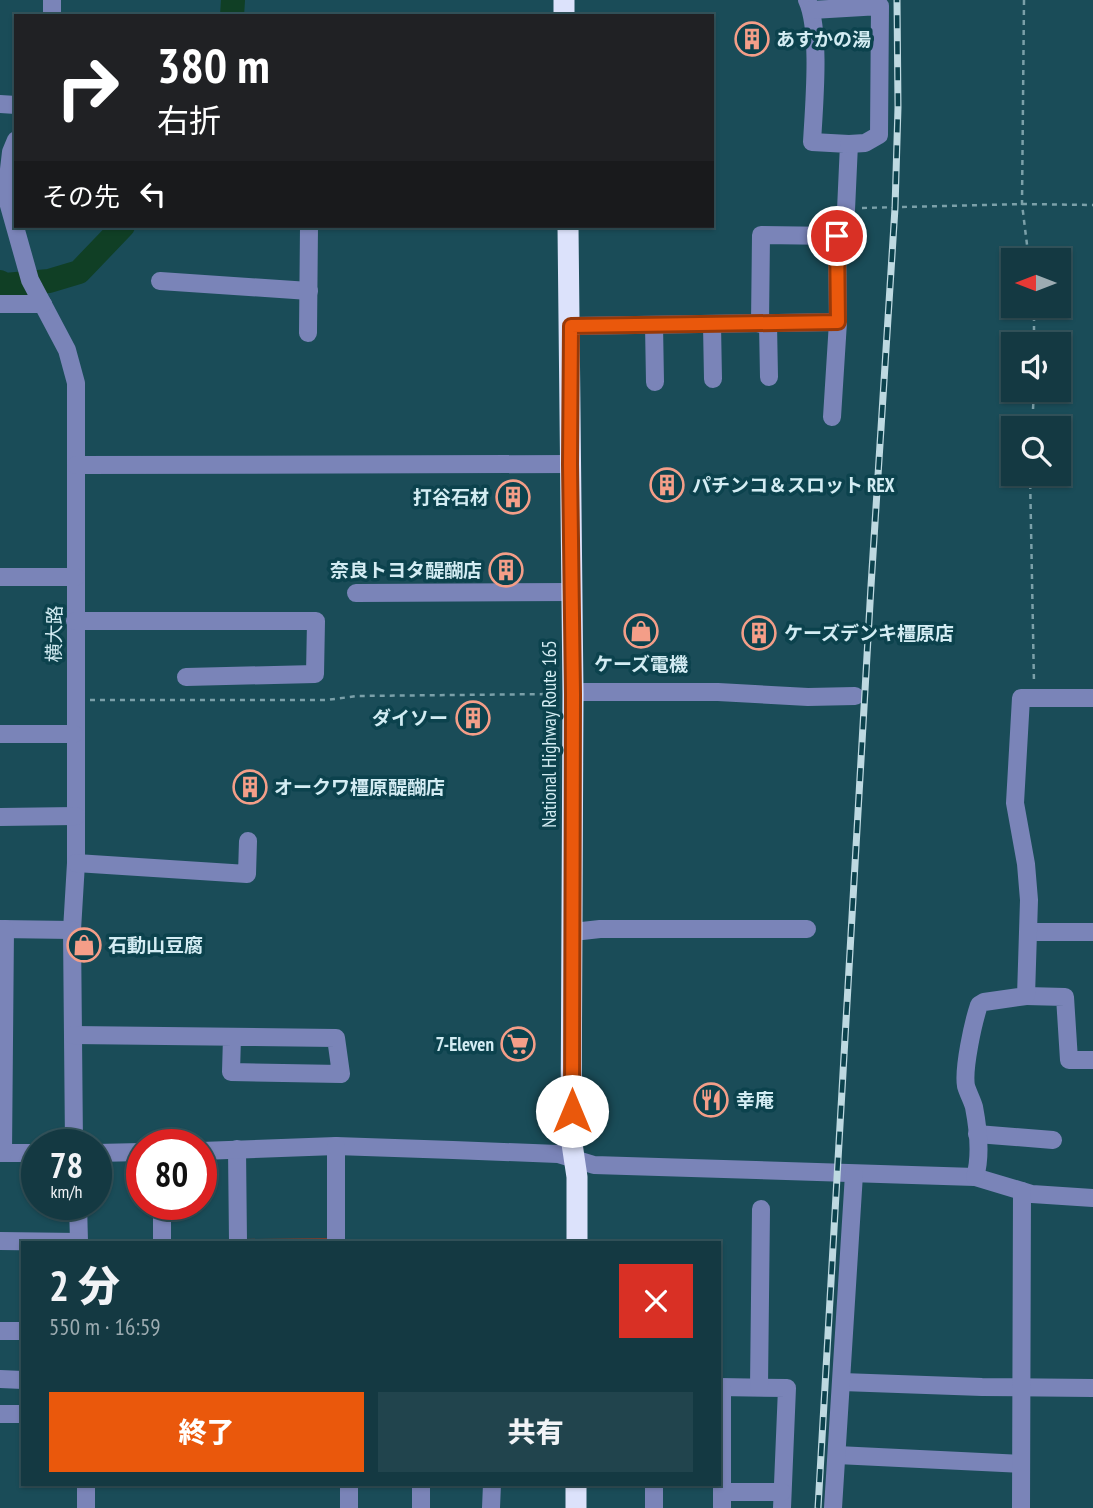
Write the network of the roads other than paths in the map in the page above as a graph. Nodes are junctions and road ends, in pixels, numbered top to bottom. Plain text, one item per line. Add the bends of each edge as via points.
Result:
1 (810, 5) edge
2 (849, 144) junction
3 (14, 145) edge
4 (14, 223) edge
5 (15, 228) edge
6 (309, 228) edge
7 (568, 228) edge
8 (837, 236) junction
9 (160, 281) dead end
10 (309, 291) junction
11 (42, 302) junction
12 (0, 304) edge
13 (838, 322) junction
14 (764, 324) junction
15 (654, 325) junction
16 (712, 325) junction
17 (571, 326) junction
18 (309, 333) dead end
19 (769, 377) dead end
20 (713, 379) dead end
21 (655, 382) dead end
22 (832, 417) dead end
23 (570, 464) junction
24 (76, 465) junction
25 (0, 577) edge
26 (76, 577) junction
27 (572, 592) junction
28 (356, 593) dead end
29 (75, 621) junction
30 (186, 677) dead end
31 (573, 694) junction
32 (855, 696) dead end
33 (1093, 698) edge
34 (0, 734) edge
35 (74, 734) junction
36 (76, 816) junction
37 (0, 817) edge
38 (248, 841) dead end
39 (76, 863) junction
40 (3, 929) edge
41 (807, 929) dead end
42 (72, 930) junction
43 (573, 932) junction
44 (1029, 932) junction
45 (1093, 932) edge
46 (1026, 996) junction
47 (72, 1035) junction
48 (232, 1037) junction
49 (1093, 1060) edge
50 (74, 1129) edge
51 (977, 1134) junction
52 (1054, 1140) dead end
53 (336, 1146) junction
54 (237, 1149) junction
55 (217, 1150) edge
56 (1, 1153) edge
57 (21, 1153) edge
58 (573, 1160) junction
59 (854, 1174) junction
60 (975, 1177) junction
61 (1022, 1191) junction
62 (1093, 1198) edge
63 (761, 1209) dead end
64 (78, 1220) edge
65 (162, 1220) edge
66 (0, 1241) edge
67 (21, 1241) edge
68 (79, 1241) edge
69 (162, 1241) edge
70 (239, 1241) edge
71 (336, 1241) edge
72 (577, 1241) edge
73 (0, 1331) edge
74 (21, 1331) edge
75 (0, 1380) edge
76 (21, 1380) edge
77 (842, 1382) junction
78 (721, 1387) edge
79 (759, 1387) junction
80 (1021, 1387) junction
81 (1093, 1388) edge
82 (0, 1414) edge
83 (21, 1414) edge
84 (837, 1455) junction
85 (1021, 1464) junction
86 (86, 1486) edge
87 (349, 1486) edge
88 (421, 1486) edge
89 (492, 1486) edge
90 (576, 1486) edge
91 (654, 1486) edge
92 (722, 1500) edge
93 (782, 1500) edge
94 (88, 1508) edge
95 (349, 1508) edge
96 (421, 1508) edge
97 (491, 1508) edge
98 (576, 1508) edge
99 (654, 1508) edge
100 (833, 1508) edge
101 (1021, 1508) edge

1 - 2 street via 815,74 812,142
1 - 2 street via 880,6 879,135 865,143
2 - 8 street via 845,232
3 - 4 street, 横大路 via 6,195
5 - 11 street, 横大路 via 30,280
6 - 10 street
7 - 17 highway, National Highway Route 165
8 - 13 street
8 - 14 street via 761,235
9 - 10 street
10 - 18 street
11 - 12 street
11 - 24 street, 横大路 via 67,350 76,383
13 - 14 street
13 - 22 street
14 - 16 street
14 - 19 street
15 - 16 street
15 - 17 street
15 - 21 street
16 - 20 street
17 - 23 highway, National Highway Route 165
23 - 24 street
23 - 27 highway, National Highway Route 165
24 - 26 street, 横大路
25 - 26 street
26 - 29 street, 横大路
27 - 28 street
27 - 31 highway, National Highway Route 165
29 - 30 street via 316,621 315,674
29 - 35 street, 横大路
31 - 32 street
31 - 43 highway, National Highway Route 165
33 - 44 street via 1021,698 1016,803 1026,864
34 - 35 street
35 - 36 street, 横大路
36 - 37 street
36 - 39 street, 横大路
38 - 39 street via 247,874
39 - 42 street, 横大路
40 - 42 street
40 - 56 street
41 - 43 street
42 - 47 street, 横大路
43 - 58 highway, National Highway Route 165
44 - 45 street
44 - 46 street
46 - 49 street via 1065,997 1069,1060
46 - 51 street via 979,1005 972,1025 966,1084
47 - 48 street
47 - 50 street, 横大路
48 - 48 street via 335,1038 341,1074 231,1072
51 - 52 street
51 - 60 street
53 - 54 street
53 - 58 street via 558,1154
53 - 71 street
54 - 55 street
54 - 70 street
56 - 57 street
58 - 59 street via 594,1165
58 - 72 highway, National Highway Route 165
59 - 60 street
59 - 77 street
60 - 61 street
61 - 62 street
61 - 80 street
63 - 79 street
64 - 68 street
65 - 69 street
66 - 67 street
73 - 74 street
75 - 76 street
77 - 80 street
77 - 84 street
78 - 79 street
78 - 92 street
79 - 93 street via 787,1388
80 - 81 street
80 - 85 street
82 - 83 street
84 - 85 street
84 - 100 street
85 - 101 street
86 - 94 street
87 - 95 street
88 - 96 street
89 - 97 street
90 - 98 highway
91 - 99 street
92 - 93 street

